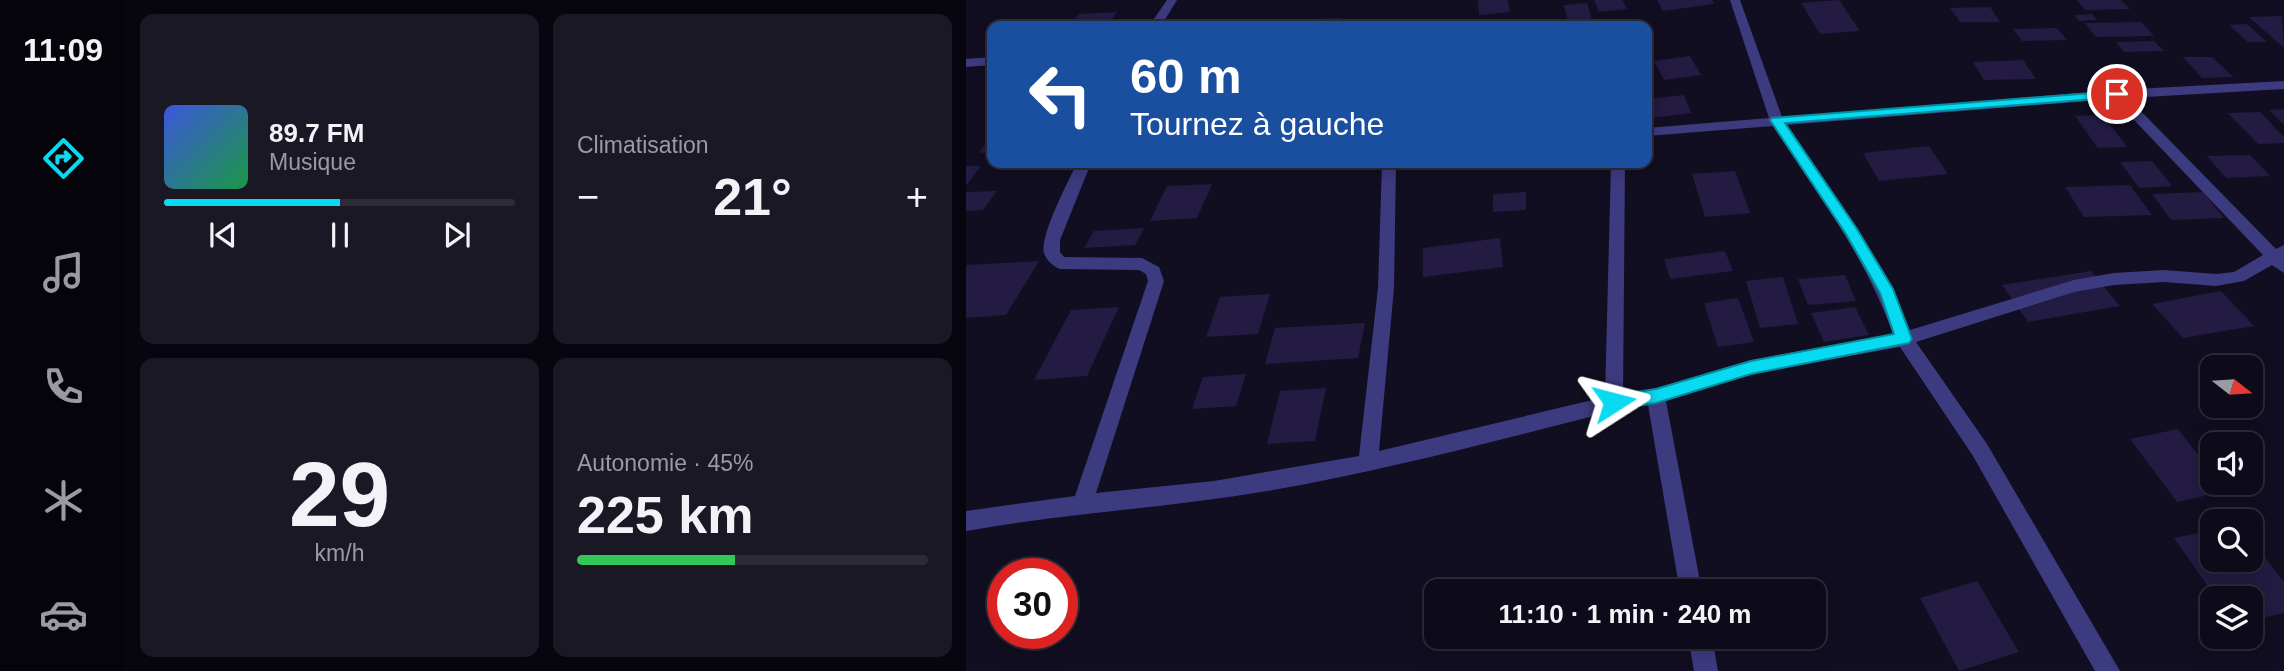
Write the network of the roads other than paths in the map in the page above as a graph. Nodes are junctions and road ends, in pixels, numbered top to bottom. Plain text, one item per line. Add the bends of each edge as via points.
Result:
1 (1172, 0) edge
2 (1735, 0) edge
3 (1158, 21) edge
4 (987, 61) edge
5 (966, 63) edge
6 (2284, 85) edge
7 (2117, 94) junction
8 (1776, 120) junction
9 (1652, 132) edge
10 (1082, 168) edge
11 (1389, 168) edge
12 (1618, 168) edge
13 (2280, 258) edge
14 (1904, 339) junction
15 (1656, 396) junction
16 (1614, 402) junction
17 (1368, 464) junction
18 (1083, 503) junction
19 (966, 521) edge
20 (1690, 579) edge
21 (1702, 649) edge
22 (1706, 671) edge
23 (2108, 671) edge

1 - 3 street
2 - 8 street
4 - 5 street
6 - 7 street
7 - 8 street
7 - 13 street
8 - 9 street
8 - 14 street via 1852,232 1887,293
10 - 18 street via 1052,240 1052,253 1060,263 1142,264 1153,271 1156,282
11 - 17 street via 1386,288
12 - 16 street
13 - 14 street via 2227,279 2164,276 2074,286
14 - 15 street via 1751,368
14 - 23 street via 1980,450
15 - 16 street
15 - 20 street
16 - 17 street
17 - 18 street via 1214,490
18 - 19 street
21 - 22 street

